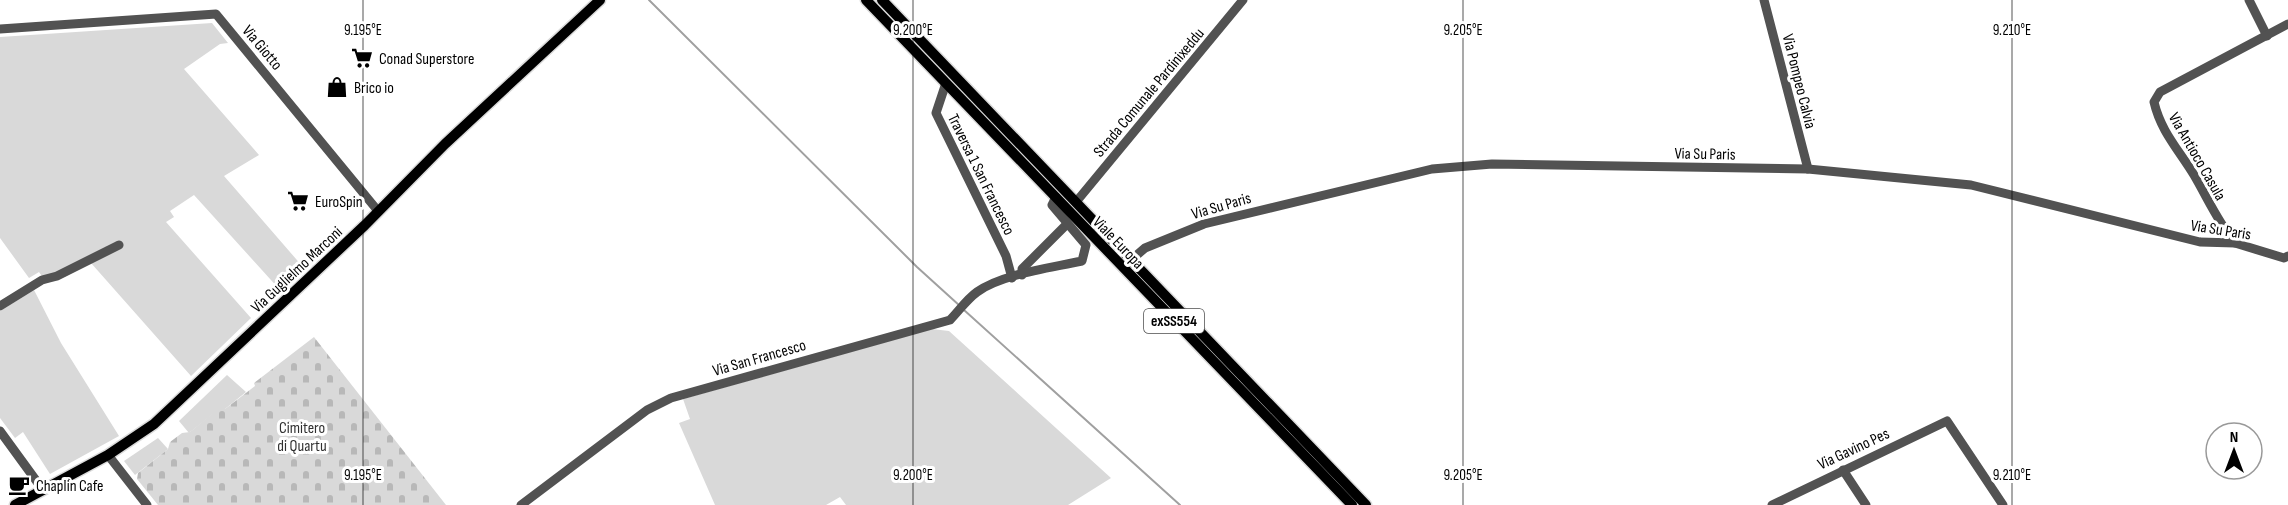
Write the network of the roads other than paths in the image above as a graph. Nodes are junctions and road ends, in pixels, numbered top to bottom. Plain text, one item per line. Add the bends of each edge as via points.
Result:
1 (600, 0) edge
2 (866, 0) edge
3 (882, 0) edge
4 (1243, 0) edge
5 (1764, 0) edge
6 (2249, 0) edge
7 (2288, 24) edge
8 (0, 29) edge
9 (2267, 36) junction
10 (945, 83) junction
11 (1808, 169) junction
12 (1056, 198) junction
13 (1076, 202) junction
14 (378, 211) junction
15 (1067, 224) junction
16 (2235, 243) junction
17 (119, 245) dead end
18 (2286, 257) edge
19 (1131, 260) junction
20 (1017, 277) junction
21 (0, 306) edge
22 (0, 431) edge
23 (108, 454) junction
24 (1843, 470) junction
25 (43, 490) junction
26 (15, 505) edge
27 (147, 505) edge
28 (521, 505) edge
29 (1352, 505) edge
30 (1366, 505) edge
31 (1772, 505) edge
32 (1866, 505) edge
33 (2003, 505) edge

1 - 14 main road, Via Guglielmo Marconi
2 - 10 main road, Viale Europa / exSS554
3 - 13 main road, Viale Europa / exSS554
4 - 13 street, Strada Comunale Pardinixeddu
5 - 11 street, Via Pompeo Calvia
6 - 9 street
7 - 9 street, Via Antioco Casula
8 - 14 street, Via Giotto via 216,14
9 - 16 street, Via Antioco Casula via 2160,92 2154,102 2163,130 2193,173 2218,222
10 - 12 main road, Viale Europa / exSS554
10 - 20 street, Traversa 1 San Francesco via 936,113
11 - 16 street, Via Su Paris via 1971,185 2200,242
11 - 19 street, Via Su Paris via 1492,164 1432,169 1204,224 1146,248
12 - 15 street, Via San Francesco via 1052,205
12 - 29 main road, Viale Europa / exSS554
13 - 19 main road, Viale Europa / exSS554
14 - 23 main road, Via Guglielmo Marconi via 158,420
15 - 20 street
15 - 20 street, Via San Francesco via 1086,245 1082,261
16 - 18 street, Via Su Paris
17 - 21 street via 42,280
19 - 30 main road, Viale Europa / exSS554
20 - 28 street, Via San Francesco via 978,291 950,320 671,398 647,410
22 - 25 street
23 - 25 main road, Via Guglielmo Marconi
23 - 27 street
24 - 31 street, Via Gavino Pes
24 - 32 street
24 - 33 street, Via Gavino Pes via 1947,421
25 - 26 main road, Via Guglielmo Marconi

